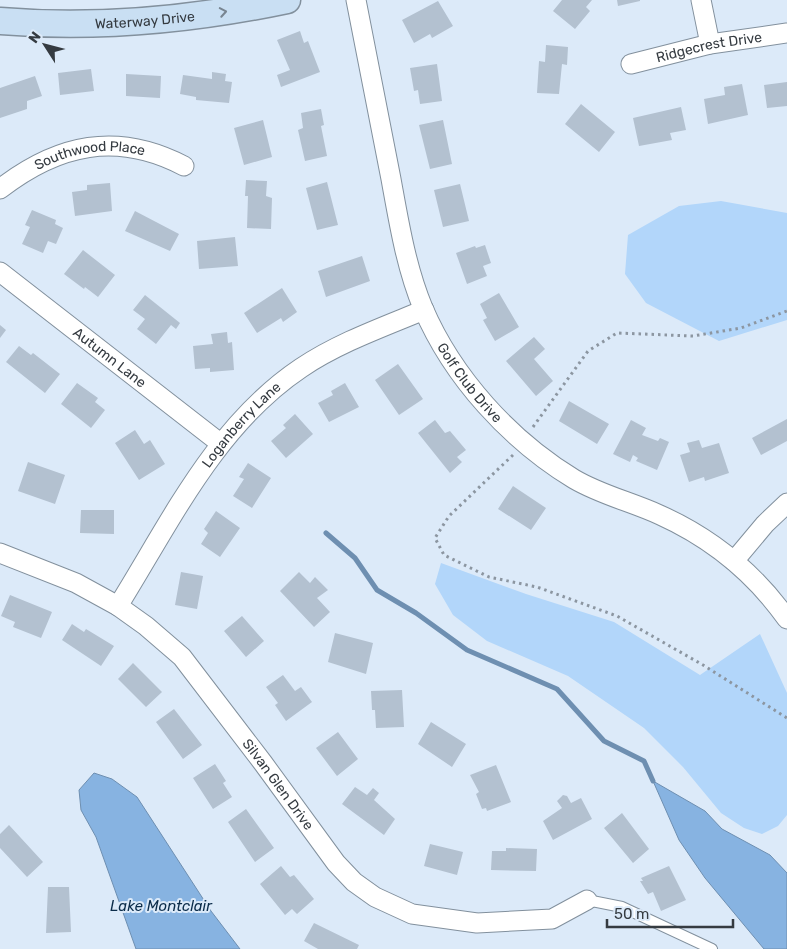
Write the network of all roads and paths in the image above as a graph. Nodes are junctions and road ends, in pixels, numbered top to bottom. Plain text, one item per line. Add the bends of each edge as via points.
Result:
1 (287, 0) edge
2 (356, 0) edge
3 (701, 0) edge
4 (0, 21) edge
5 (787, 33) edge
6 (710, 44) junction
7 (631, 64) dead end
8 (184, 166) dead end
9 (0, 189) edge
10 (0, 272) edge
11 (424, 310) junction
12 (220, 444) junction
13 (787, 504) edge
14 (0, 553) edge
15 (734, 561) junction
16 (118, 606) junction
17 (787, 619) edge
18 (587, 900) joint
19 (712, 949) edge

4 -> 1 main road, Waterway Drive via 77,25 131,23 216,13
2 - 11 street, Golf Club Drive via 406,256
3 - 6 street
5 - 6 street, Ridgecrest Drive
6 - 7 street, Ridgecrest Drive
8 - 9 street, Southwood Place via 143,149 97,146 42,161
10 - 12 street, Autumn Lane
11 - 12 street, Loganberry Lane via 303,366 264,396
11 - 15 street, Golf Club Drive via 461,374 513,433 540,456 591,487 659,514 691,531
12 - 16 street, Loganberry Lane
13 - 15 street via 764,524
14 - 16 street, Silvan Glen Drive via 76,584
15 - 17 street, Golf Club Drive
16 - 18 street, Silvan Glen Drive via 146,626 193,669 336,863 375,897 412,914 477,922 552,919
18 - 19 lane via 622,907

